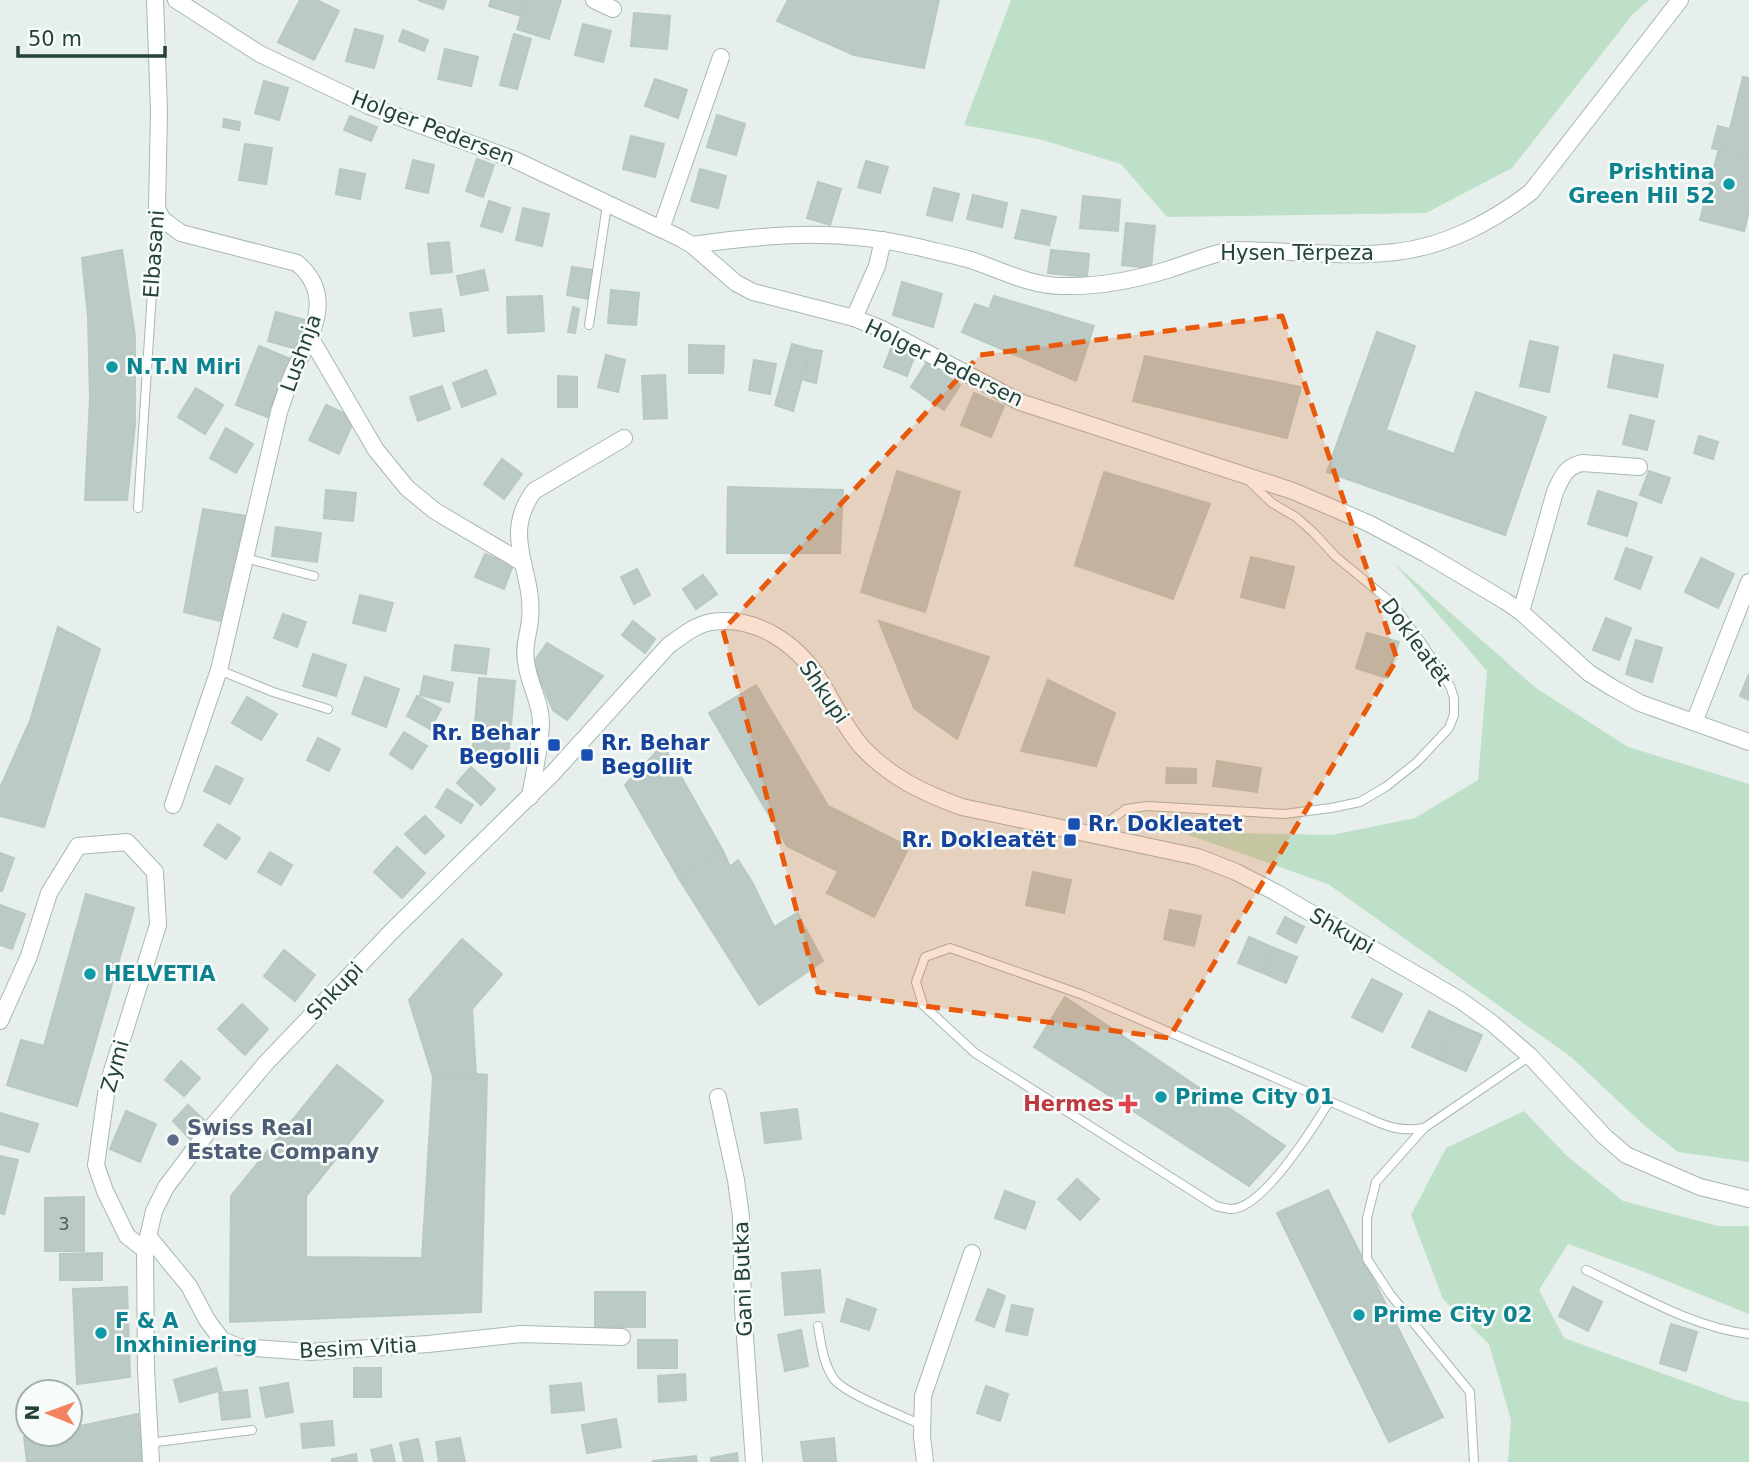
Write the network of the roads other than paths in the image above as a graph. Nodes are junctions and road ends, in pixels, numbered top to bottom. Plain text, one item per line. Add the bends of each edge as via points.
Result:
1 (155, 0) edge
2 (176, 0) edge
3 (594, 0) edge
4 (1680, 0) edge
5 (613, 9) dead end
6 (721, 57) dead end
7 (607, 205) junction
8 (157, 208) junction
9 (661, 229) junction
10 (883, 240) junction
11 (692, 244) junction
12 (854, 318) junction
13 (589, 325) dead end
14 (310, 337) junction
15 (624, 438) dead end
16 (1639, 467) dead end
17 (1241, 474) junction
18 (138, 508) dead end
19 (246, 558) junction
20 (523, 563) junction
21 (314, 576) dead end
22 (1749, 582) edge
23 (1521, 612) junction
24 (219, 670) junction
25 (328, 709) dead end
26 (1695, 720) junction
27 (1749, 742) edge
28 (530, 797) junction
29 (173, 805) dead end
30 (1090, 835) junction
31 (0, 1021) edge
32 (1530, 1056) junction
33 (718, 1097) dead end
34 (1329, 1101) junction
35 (1424, 1128) junction
36 (1749, 1199) edge
37 (147, 1243) junction
38 (972, 1253) dead end
39 (1586, 1270) dead end
40 (818, 1326) dead end
41 (1749, 1334) edge
42 (622, 1338) dead end
43 (922, 1424) junction
44 (252, 1430) dead end
45 (149, 1443) junction
46 (151, 1462) edge
47 (754, 1462) edge
48 (925, 1462) edge
49 (1474, 1462) edge

1 - 8 street, Elbasani
2 - 7 street, Holger Pedersen via 261,54 369,106 515,160
3 - 5 street
4 - 10 street, Hysen Tërpeza via 1531,192 1481,224 1424,246 1363,253 1233,250 1125,280 1060,286
6 - 9 street
7 - 9 street, Holger Pedersen
7 - 13 lane
8 - 14 street, Lushnja via 162,219 181,233 286,259 305,270 319,307
8 - 18 lane, Elbasani
9 - 11 street, Holger Pedersen
10 - 11 street, Hysen Tërpeza via 793,233
10 - 12 street
11 - 12 street, Holger Pedersen via 753,292
12 - 17 street, Holger Pedersen via 1020,402
14 - 19 street, Lushnja via 279,412
14 - 20 street via 376,450 407,488 435,511
15 - 20 street via 534,491 519,521 517,539
16 - 23 street via 1582,463 1563,475
17 - 23 street, Holger Pedersen via 1370,524
17 - 30 lane, Dokleatët via 1391,602 1450,686 1454,715 1449,728 1417,762 1360,802 1284,814 1147,806 1126,809
19 - 21 lane
19 - 24 street, Lushnja
20 - 28 street via 531,619 524,647 526,665 538,697 541,723
22 - 26 street
23 - 26 street, Holger Pedersen via 1597,678 1640,702
24 - 25 lane
24 - 29 street, Lushnja
26 - 27 street, Holger Pedersen
28 - 30 street, Shkupi via 669,645 710,622 732,621 777,636 799,654 859,744 900,780 962,807
28 - 37 street, Shkupi via 393,930 266,1063 166,1187 154,1211
30 - 32 street, Shkupi via 1198,858 1236,872 1460,1000
31 - 37 street, Zymi via 29,956 49,893 78,846 127,842 155,872 158,925 107,1087 96,1165 127,1236
32 - 35 lane
32 - 36 street, Shkupi via 1626,1155 1700,1187
33 - 47 street, Gani Butka via 741,1217
34 - 34 lane via 1299,1149 1257,1197 1234,1209 1216,1206 975,1054 923,1005 916,982 925,957 950,948 1083,995
34 - 35 lane via 1387,1127
35 - 49 lane via 1376,1182 1367,1218 1367,1259 1470,1392
37 - 42 street, Besim Vitia via 189,1286 222,1340 239,1347 310,1352 521,1334
37 - 45 street, Shkupi
38 - 43 street via 927,1379
39 - 41 lane via 1699,1323
40 - 43 lane via 823,1354 835,1380 872,1403
43 - 48 street
44 - 45 lane
45 - 46 street, Shkupi

